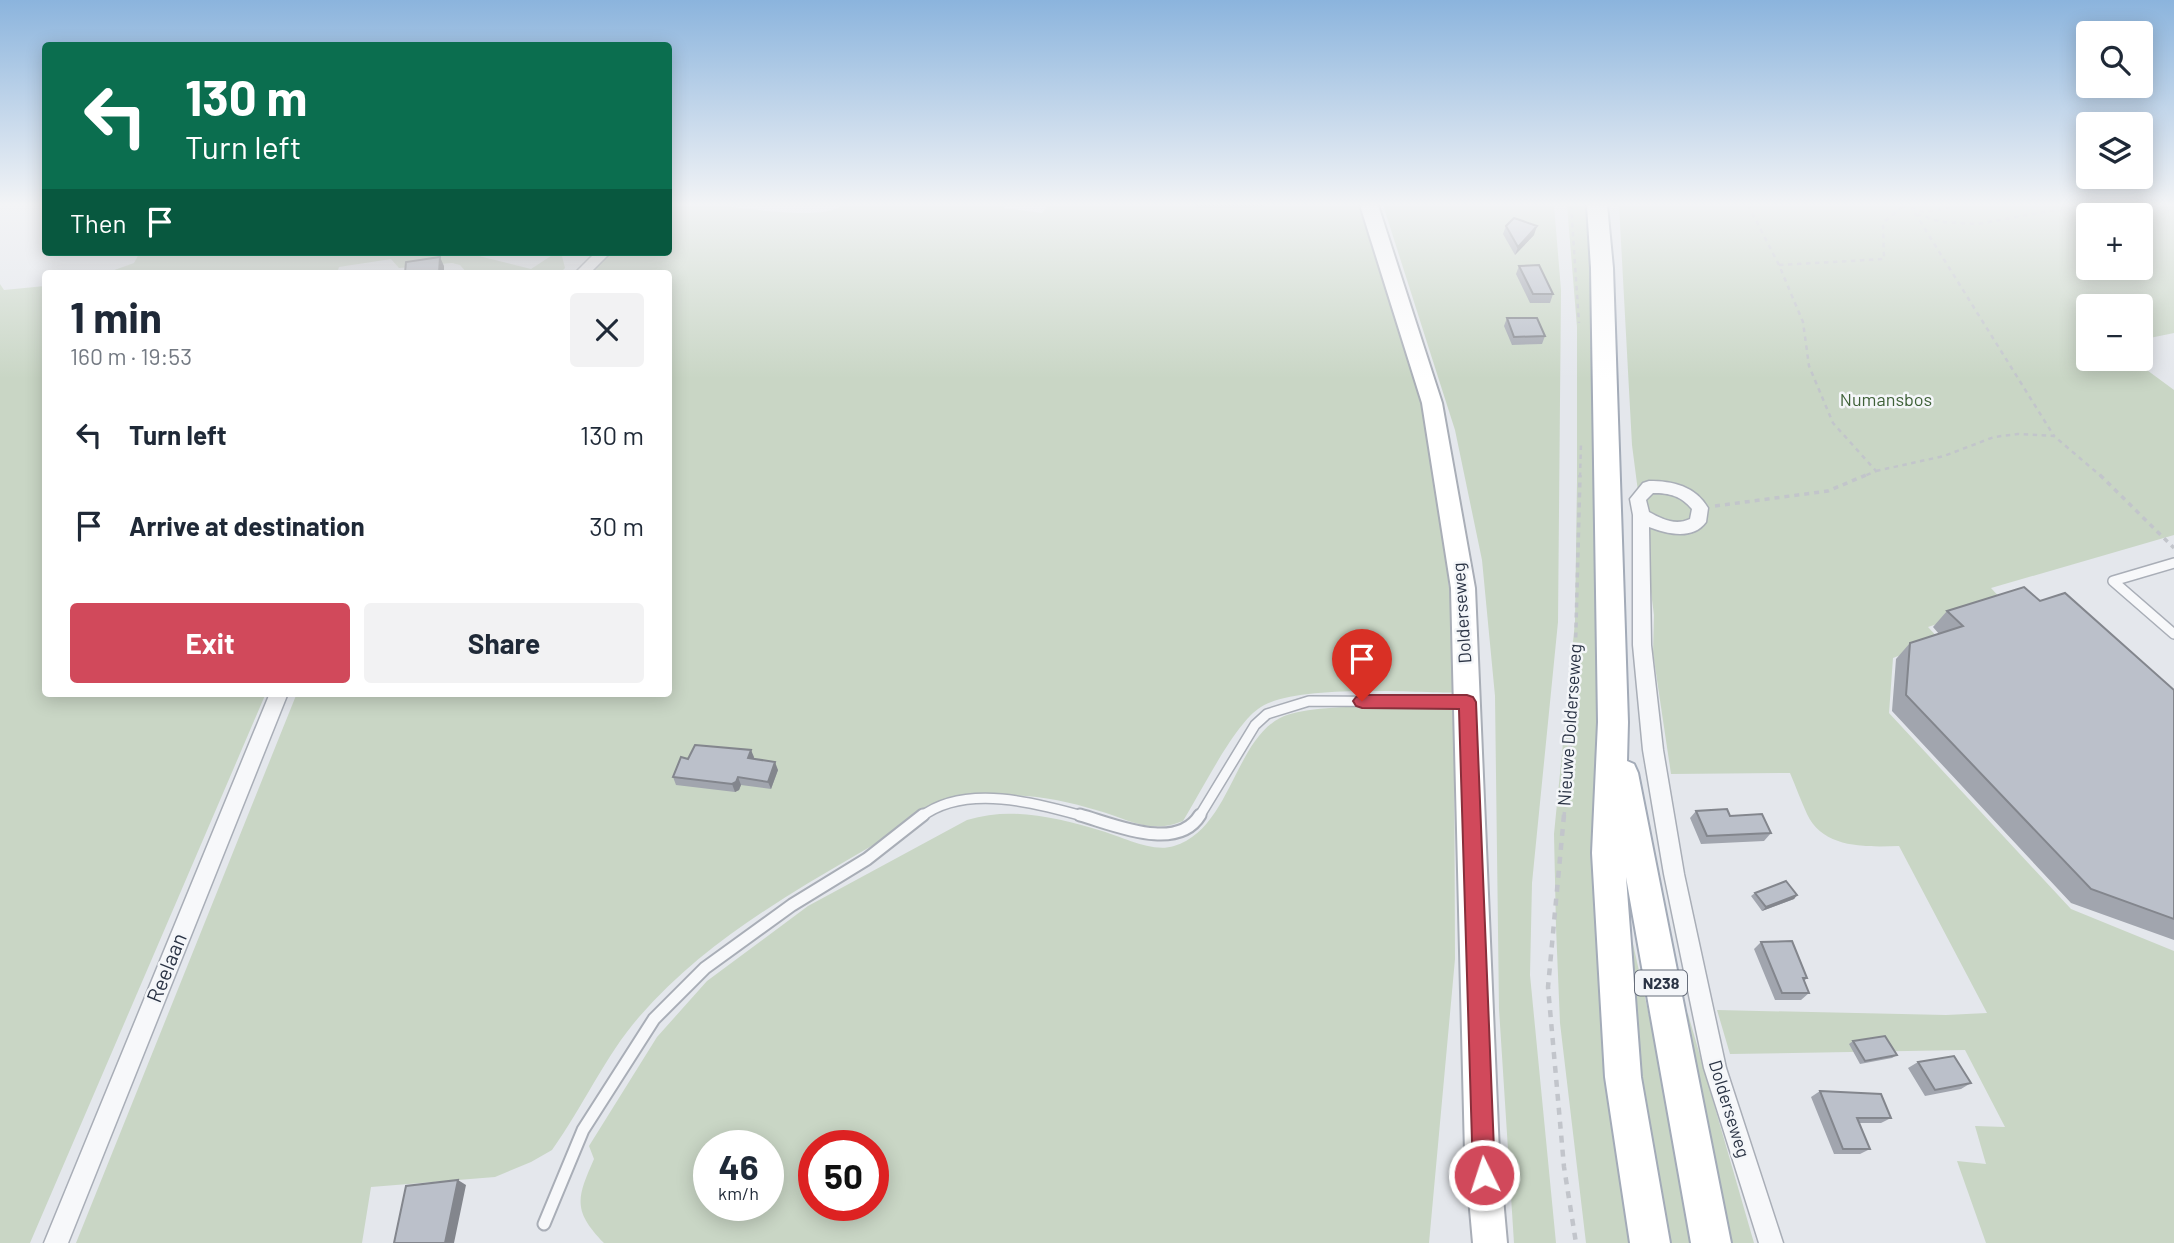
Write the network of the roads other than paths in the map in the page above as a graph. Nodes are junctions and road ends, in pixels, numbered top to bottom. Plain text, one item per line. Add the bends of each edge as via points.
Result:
1 (1388, 263) edge
2 (1602, 263) edge
3 (1641, 515) junction
4 (2174, 563) edge
5 (2174, 634) edge
6 (277, 697) edge
7 (1467, 702) junction
8 (1613, 722) junction
9 (544, 1224) dead end
10 (56, 1243) edge
11 (1490, 1243) edge
12 (1650, 1243) edge
13 (1711, 1243) edge
14 (1771, 1243) edge

1 - 7 main road, Dolderseweg via 1432,403 1463,587
2 - 8 main road, Nieuwe Dolderseweg / N238
3 - 3 street, Dolderseweg via 1638,499 1649,487 1678,489 1700,508 1698,522 1688,528 1660,526
3 - 14 street, Dolderseweg via 1642,645 1653,750 1674,874 1715,1068
4 - 5 lane via 2113,581
6 - 10 street, Reelaan
7 - 9 lane via 1309,701 1267,714 1255,725 1197,820 1171,835 1151,835 1044,805 971,797 936,805 867,859 792,905 705,968 654,1019 583,1130
7 - 11 main road, Dolderseweg via 1482,1153
8 - 12 main road, Nieuwe Dolderseweg / N238 via 1608,853 1616,988 1623,1077
8 - 13 main road, Nieuwe Dolderseweg / N238

